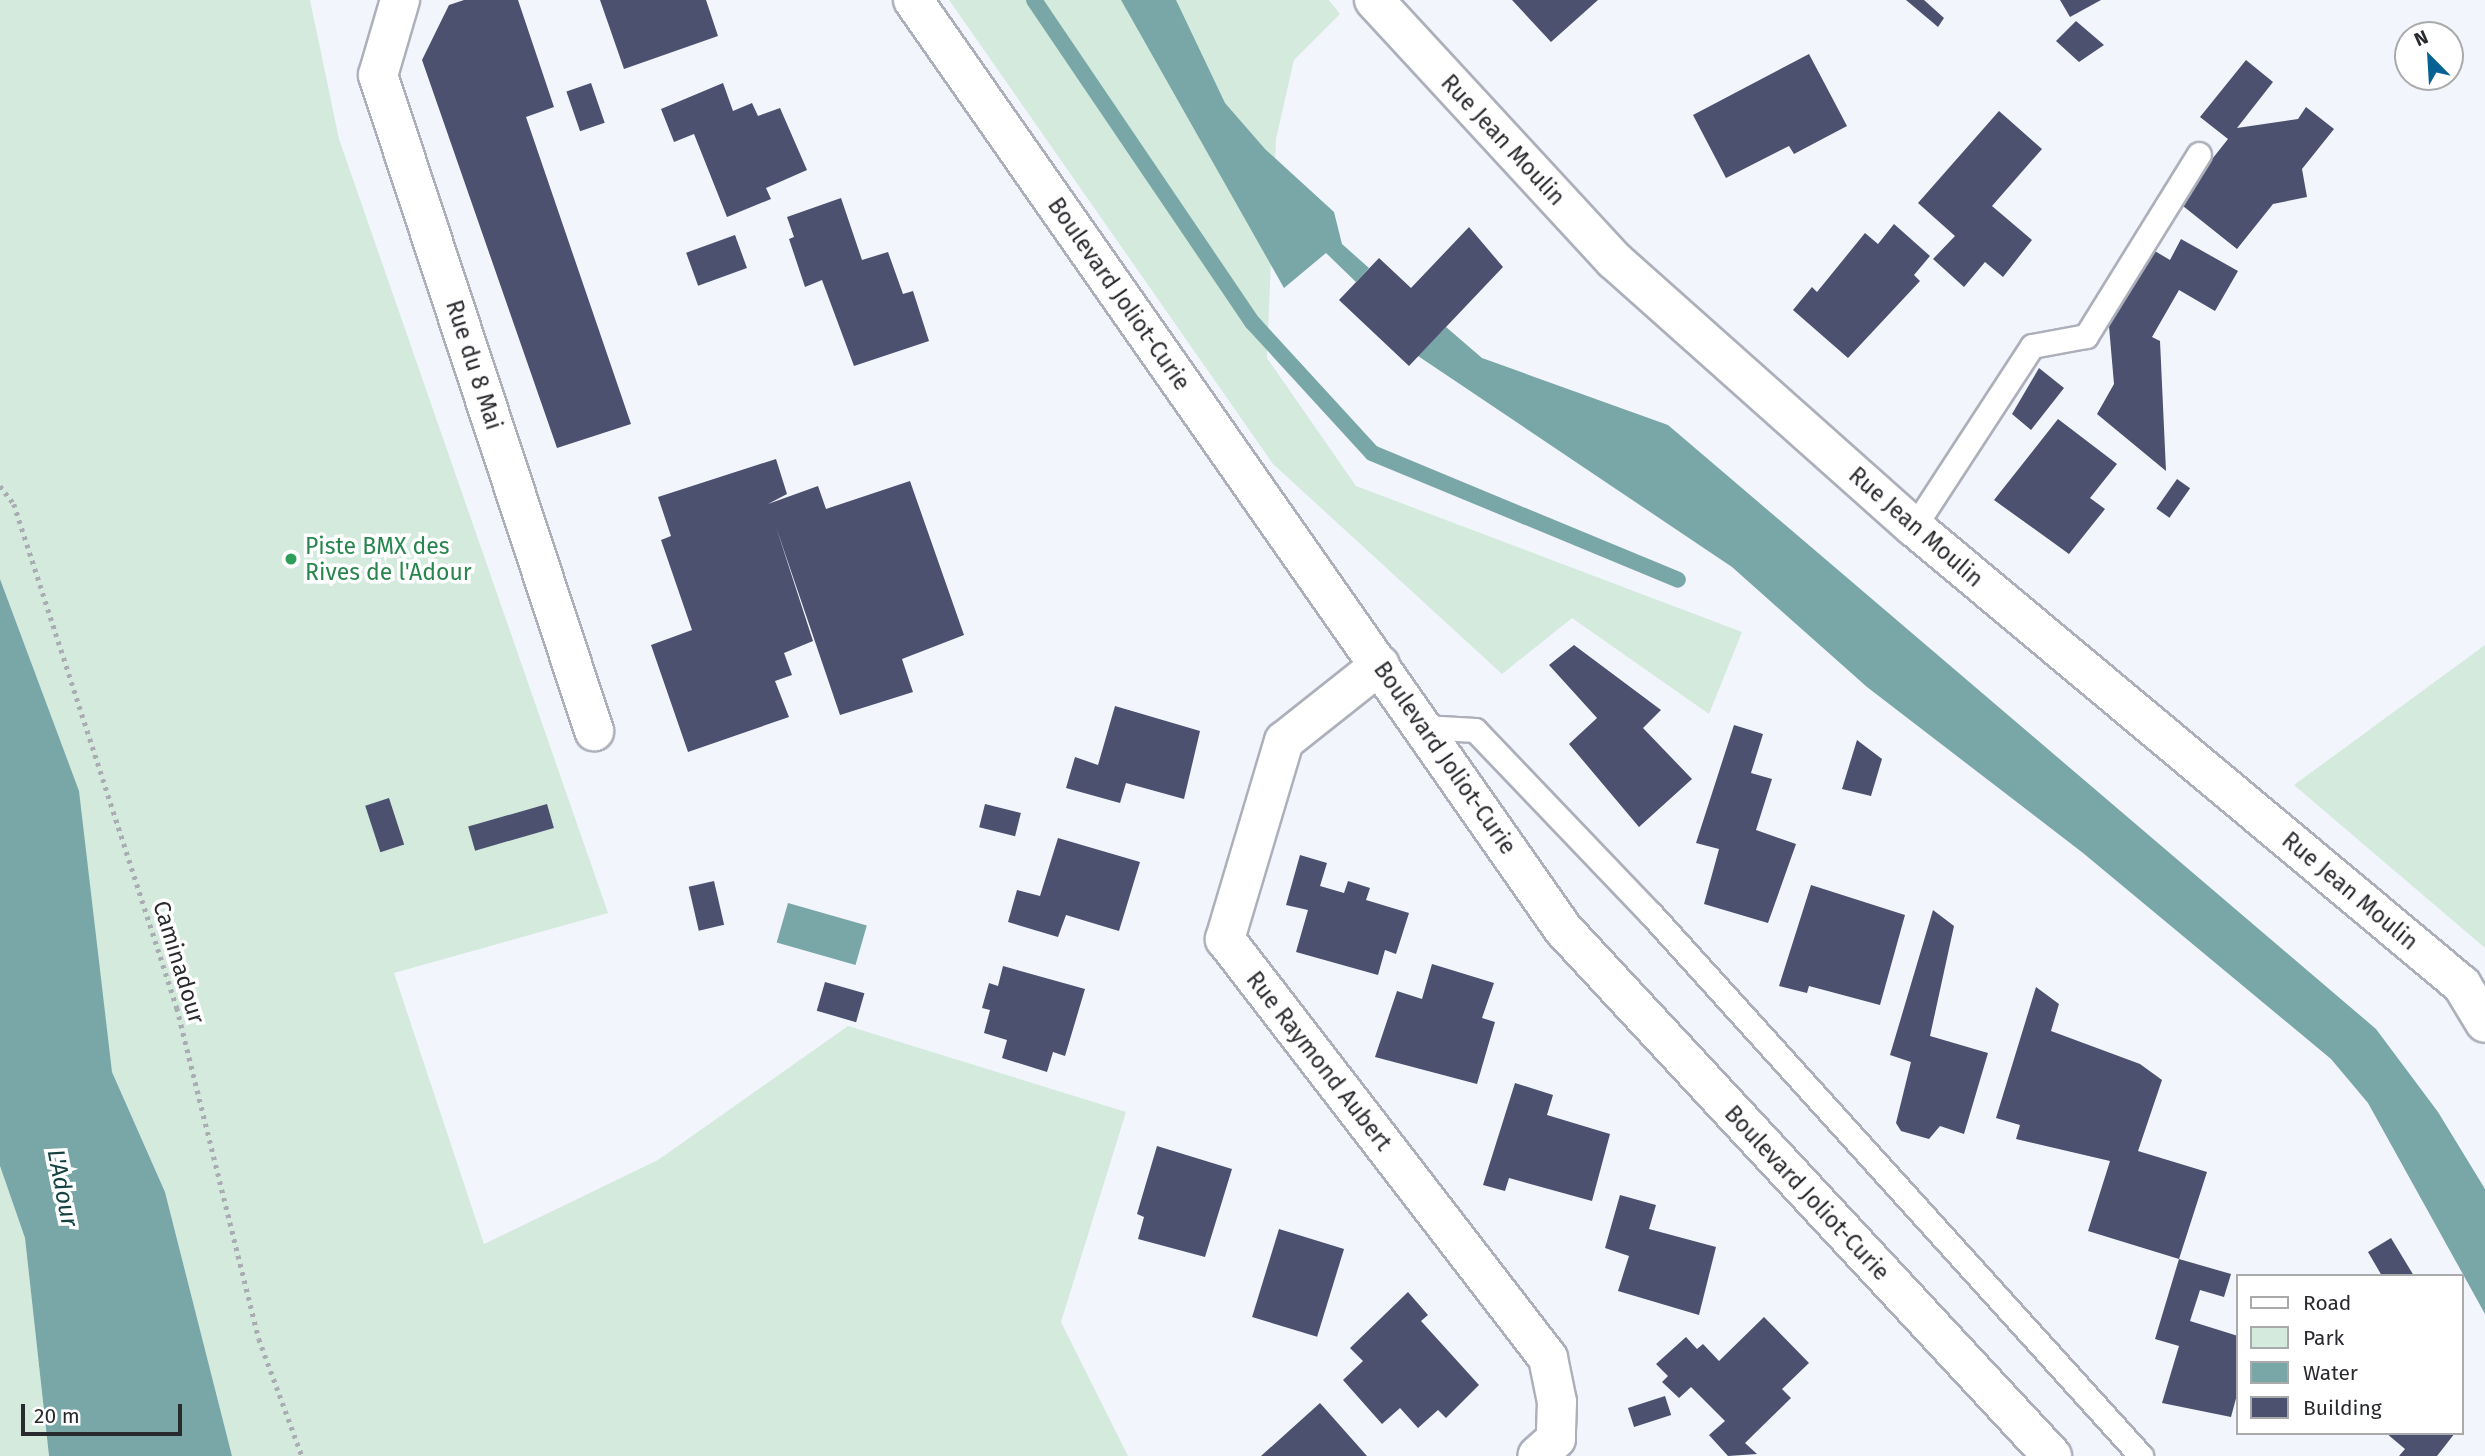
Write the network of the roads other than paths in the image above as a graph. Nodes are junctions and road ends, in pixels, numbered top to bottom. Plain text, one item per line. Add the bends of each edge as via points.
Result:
1 (400, 0) edge
2 (913, 0) edge
3 (1374, 0) edge
4 (2199, 154) dead end
5 (1914, 527) junction
6 (1380, 665) junction
7 (1423, 727) junction
8 (594, 731) dead end
9 (2485, 1023) edge
10 (1537, 1456) edge
11 (2052, 1456) edge
12 (2141, 1456) edge

1 - 8 street, Rue du 8 Mai via 378,75
2 - 6 street, Boulevard Joliot-Curie
3 - 5 street, Rue Jean Moulin via 1614,260
4 - 5 lane via 2086,336 2032,346
5 - 9 street, Rue Jean Moulin via 2462,985
6 - 7 street, Boulevard Joliot-Curie
6 - 10 street, Rue Raymond Aubert via 1284,741 1225,939 1548,1359 1557,1402 1556,1439
7 - 11 street, Boulevard Joliot-Curie via 1563,929
7 - 12 lane via 1475,730 1651,914

